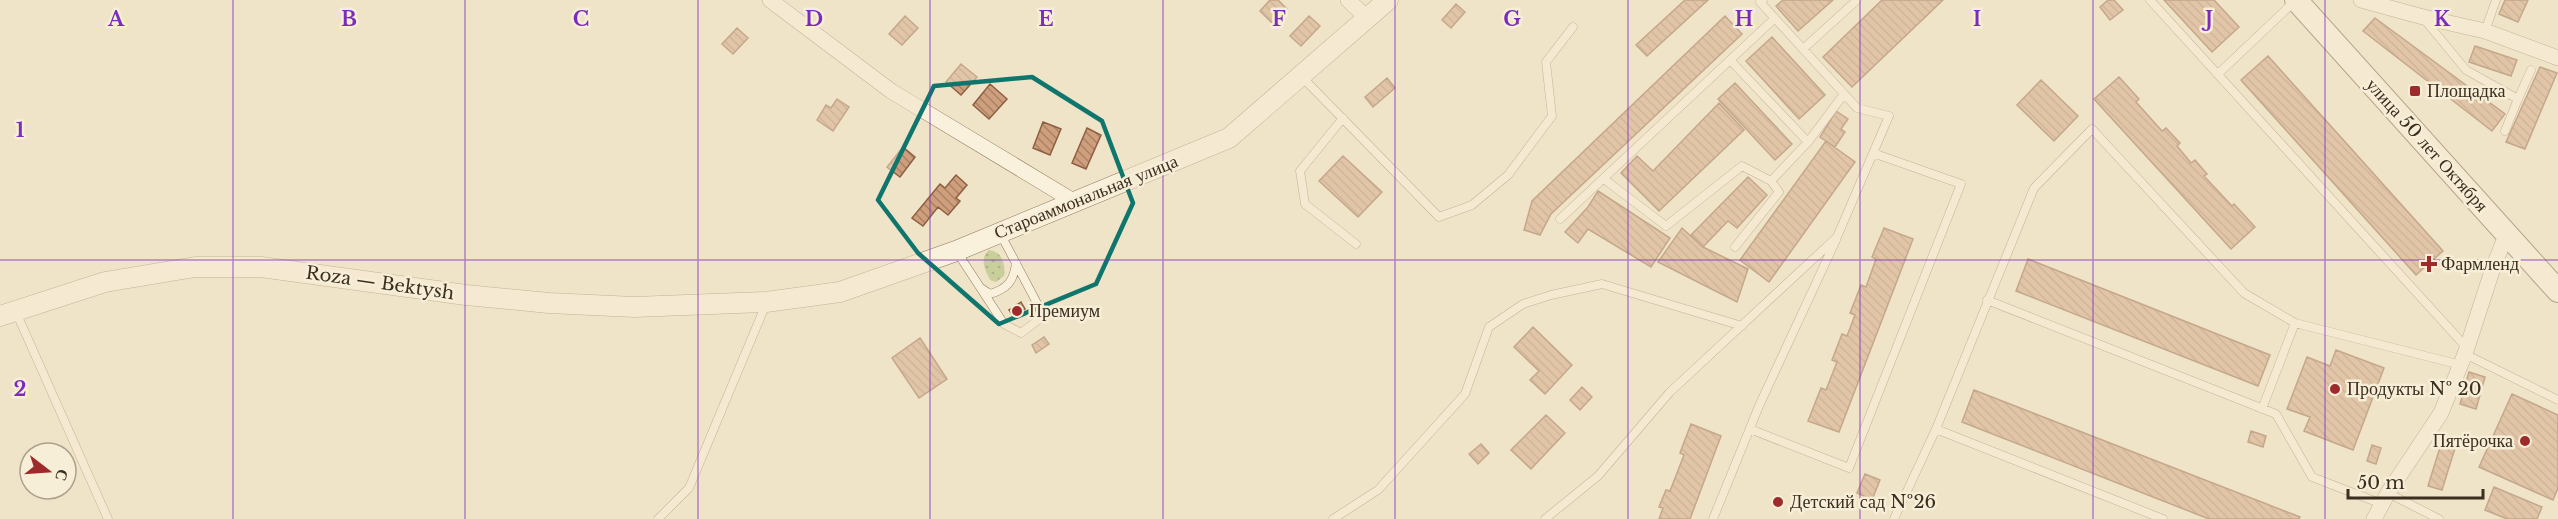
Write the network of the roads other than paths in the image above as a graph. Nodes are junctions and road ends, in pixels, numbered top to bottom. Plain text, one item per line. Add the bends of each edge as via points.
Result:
1 (770, 0) edge
2 (1348, 0) edge
3 (1388, 0) edge
4 (1763, 0) edge
5 (1857, 0) edge
6 (2150, 0) edge
7 (2296, 0) edge
8 (2361, 0) edge
9 (2496, 0) edge
10 (2423, 17) junction
11 (1367, 18) junction
12 (1775, 18) junction
13 (1573, 27) dead end
14 (2485, 31) junction
15 (1803, 49) junction
16 (2558, 58) edge
17 (1730, 60) junction
18 (2531, 70) dead end
19 (2218, 74) junction
20 (1301, 75) junction
21 (1844, 94) junction
22 (2518, 99) junction
23 (1343, 118) junction
24 (2505, 131) dead end
25 (1808, 142) junction
26 (1873, 153) junction
27 (1604, 179) junction
28 (1771, 181) junction
29 (1075, 202) junction
30 (1560, 219) dead end
31 (1000, 233) junction
32 (2507, 233) junction
33 (1837, 237) junction
34 (1356, 244) dead end
35 (1735, 247) dead end
36 (956, 251) junction
37 (1016, 263) junction
38 (980, 287) junction
39 (2558, 291) edge
40 (1987, 300) junction
41 (766, 302) junction
42 (8, 314) edge
43 (2295, 323) junction
44 (1742, 326) junction
45 (2464, 356) junction
46 (2558, 400) edge
47 (2262, 409) junction
48 (1750, 429) junction
49 (1936, 429) junction
50 (2385, 498) junction
51 (108, 519) edge
52 (658, 519) edge
53 (1333, 519) edge
54 (1545, 519) edge
55 (1713, 519) edge
56 (1894, 519) edge
57 (2163, 519) edge
58 (2374, 519) edge
59 (2439, 519) edge

1 - 29 street via 891,91
2 - 11 street
3 - 11 street, Староаммональная улица
4 - 12 lane via 1760,2
5 - 15 lane
6 - 19 lane
7 - 19 lane
7 - 32 main road, улица 50 лет Октября
8 - 10 street
9 - 14 lane
10 - 14 street
10 - 22 lane via 2466,70
11 - 20 street, Староаммональная улица
12 - 15 lane
12 - 17 lane
13 - 23 lane via 1546,62 1552,116 1508,175 1472,206 1440,217
14 - 16 street
15 - 21 lane
17 - 25 lane
17 - 27 lane
18 - 22 lane
19 - 45 lane
20 - 23 lane
20 - 29 street, Староаммональная улица via 1229,138
21 - 25 lane
21 - 26 lane via 1857,108 1889,116
22 - 24 lane
23 - 34 lane via 1300,171 1305,204
25 - 28 lane
26 - 33 lane
26 - 48 lane via 1961,184 1850,468
27 - 28 lane via 1666,226 1742,166
27 - 30 lane
28 - 35 lane via 1779,192
29 - 31 street, Староаммональная улица
31 - 36 street, Староаммональная улица
31 - 37 lane
32 - 39 main road, улица 50 лет Октября
32 - 45 street
33 - 44 lane
33 - 48 lane
36 - 38 lane
36 - 41 street, Староаммональная улица via 840,292
37 - 38 lane via 1011,282 1001,290 990,294
37 - 38 lane via 1038,305 1040,315 1030,328 1021,333 1004,324
40 - 43 lane via 2034,188 2092,129 2244,293
40 - 47 lane
40 - 49 lane
41 - 42 street, Roza — Bektysh via 634,307 549,303 466,296 261,267 195,267 105,282
41 - 52 lane via 689,488
42 - 51 lane
43 - 45 lane
43 - 47 lane
44 - 53 lane via 1602,284 1523,304 1489,327 1465,394 1378,490
44 - 54 lane via 1670,392 1598,476
45 - 46 lane
45 - 50 street via 2441,413
47 - 50 lane via 2276,414 2313,477
48 - 55 lane
49 - 56 lane
49 - 57 lane
50 - 58 street
50 - 59 lane

